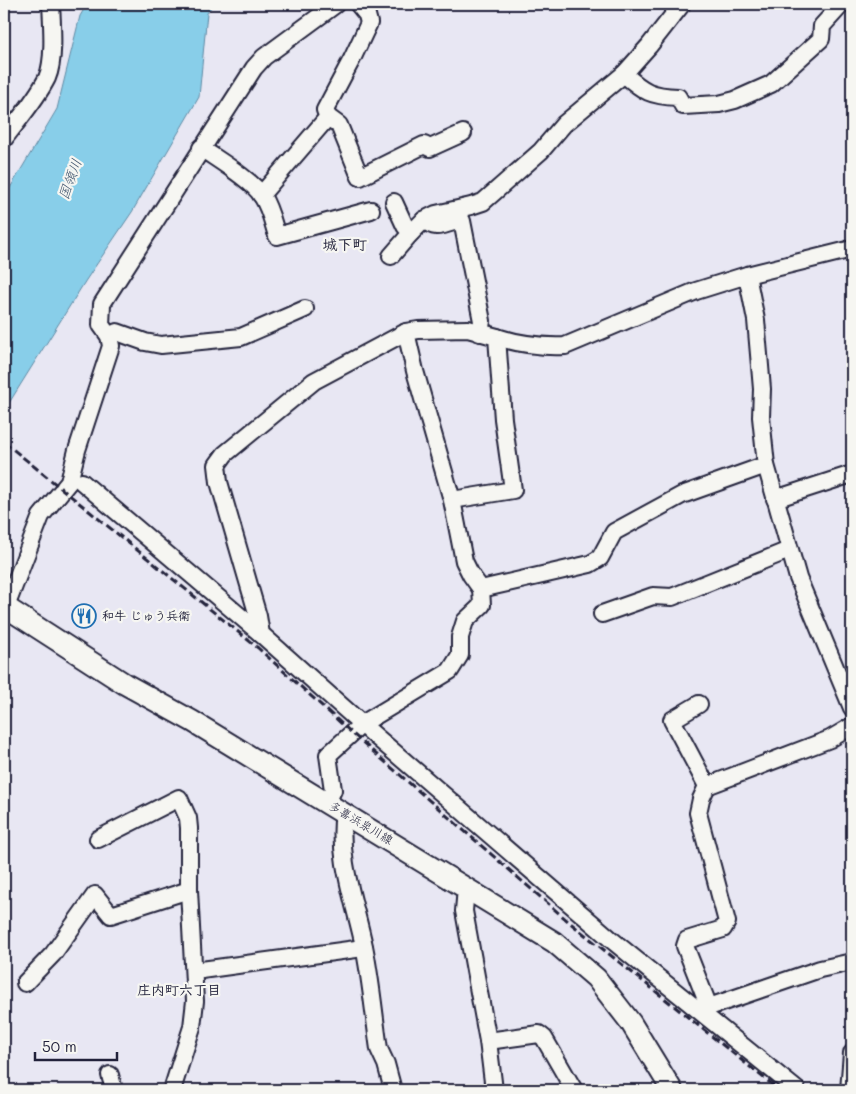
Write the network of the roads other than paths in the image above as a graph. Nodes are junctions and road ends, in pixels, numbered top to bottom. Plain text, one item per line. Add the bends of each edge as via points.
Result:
1 (51, 4) edge
2 (336, 4) edge
3 (358, 4) edge
4 (682, 4) edge
5 (842, 4) edge
6 (624, 74) junction
7 (328, 117) junction
8 (463, 133) dead end
9 (4, 139) edge
10 (201, 148) junction
11 (261, 195) junction
12 (394, 202) dead end
13 (372, 210) dead end
14 (424, 220) junction
15 (411, 233) junction
16 (852, 250) edge
17 (391, 256) dead end
18 (747, 275) junction
19 (305, 309) dead end
20 (406, 332) junction
21 (480, 332) junction
22 (109, 336) junction
23 (497, 337) junction
24 (766, 465) junction
25 (852, 474) edge
26 (82, 482) dead end
27 (775, 499) junction
28 (452, 500) junction
29 (790, 550) junction
30 (481, 589) junction
31 (5, 609) edge
32 (602, 614) dead end
33 (261, 634) junction
34 (699, 704) dead end
35 (852, 708) edge
36 (362, 724) junction
37 (852, 726) edge
38 (707, 786) junction
39 (327, 803) junction
40 (344, 813) junction
41 (98, 839) dead end
42 (466, 888) junction
43 (189, 890) junction
44 (364, 947) junction
45 (852, 962) edge
46 (194, 971) junction
47 (25, 982) dead end
48 (703, 1009) junction
49 (488, 1041) junction
50 (852, 1053) edge
51 (172, 1090) edge
52 (393, 1090) edge
53 (494, 1090) edge
54 (574, 1090) edge
55 (672, 1090) edge
56 (797, 1090) edge
57 (849, 1090) edge

1 - 9 street via 52,45 47,77
2 - 10 street via 264,57
3 - 7 street via 367,14 369,23 325,110
4 - 6 street
5 - 6 street via 822,26 821,39 771,84 735,100 683,106 678,97 648,93
6 - 14 street via 564,124 541,151 484,202
7 - 8 street via 339,125 360,177 424,145 430,148
7 - 11 street
10 - 11 street
10 - 22 street via 102,304 101,325
11 - 13 street via 277,236
12 - 15 street
14 - 15 street
14 - 21 street via 437,228 462,221 482,321
15 - 17 street
16 - 18 street
18 - 23 street via 696,291 565,346 515,343
18 - 24 street via 762,389
19 - 22 street via 241,337 161,345 117,332
20 - 21 street via 468,329
20 - 28 street
20 - 33 street via 314,381 225,454 217,465
21 - 23 street
22 - 31 street via 111,346 69,482 41,516
23 - 28 street via 503,419 513,490
24 - 27 street
24 - 30 street via 682,495 614,532 600,558 590,564
25 - 27 street
26 - 33 street
27 - 29 street
28 - 30 street via 464,561
29 - 32 street via 672,597 652,596
29 - 35 street via 798,578
30 - 36 street via 482,605 465,621 460,655 450,670
31 - 39 main road, 多喜浜泉川線
33 - 36 street
34 - 38 street via 672,720
36 - 39 street via 328,755 333,790
36 - 48 street via 613,942
37 - 38 street via 830,740
38 - 48 street via 698,813 726,922 723,928 687,940 685,946
39 - 40 main road, 多喜浜泉川線
40 - 42 main road, 多喜浜泉川線
40 - 44 street via 343,849
41 - 43 street via 179,798 188,818
42 - 49 street via 464,910
42 - 55 main road, 多喜浜泉川線 via 554,942 596,978 631,1023
43 - 46 street
43 - 47 street via 111,915 95,895 52,954
44 - 46 street
44 - 52 street via 379,1049
45 - 48 street via 820,969
46 - 51 street via 192,1027
48 - 56 street
49 - 53 street
49 - 54 street via 539,1034
50 - 57 street

